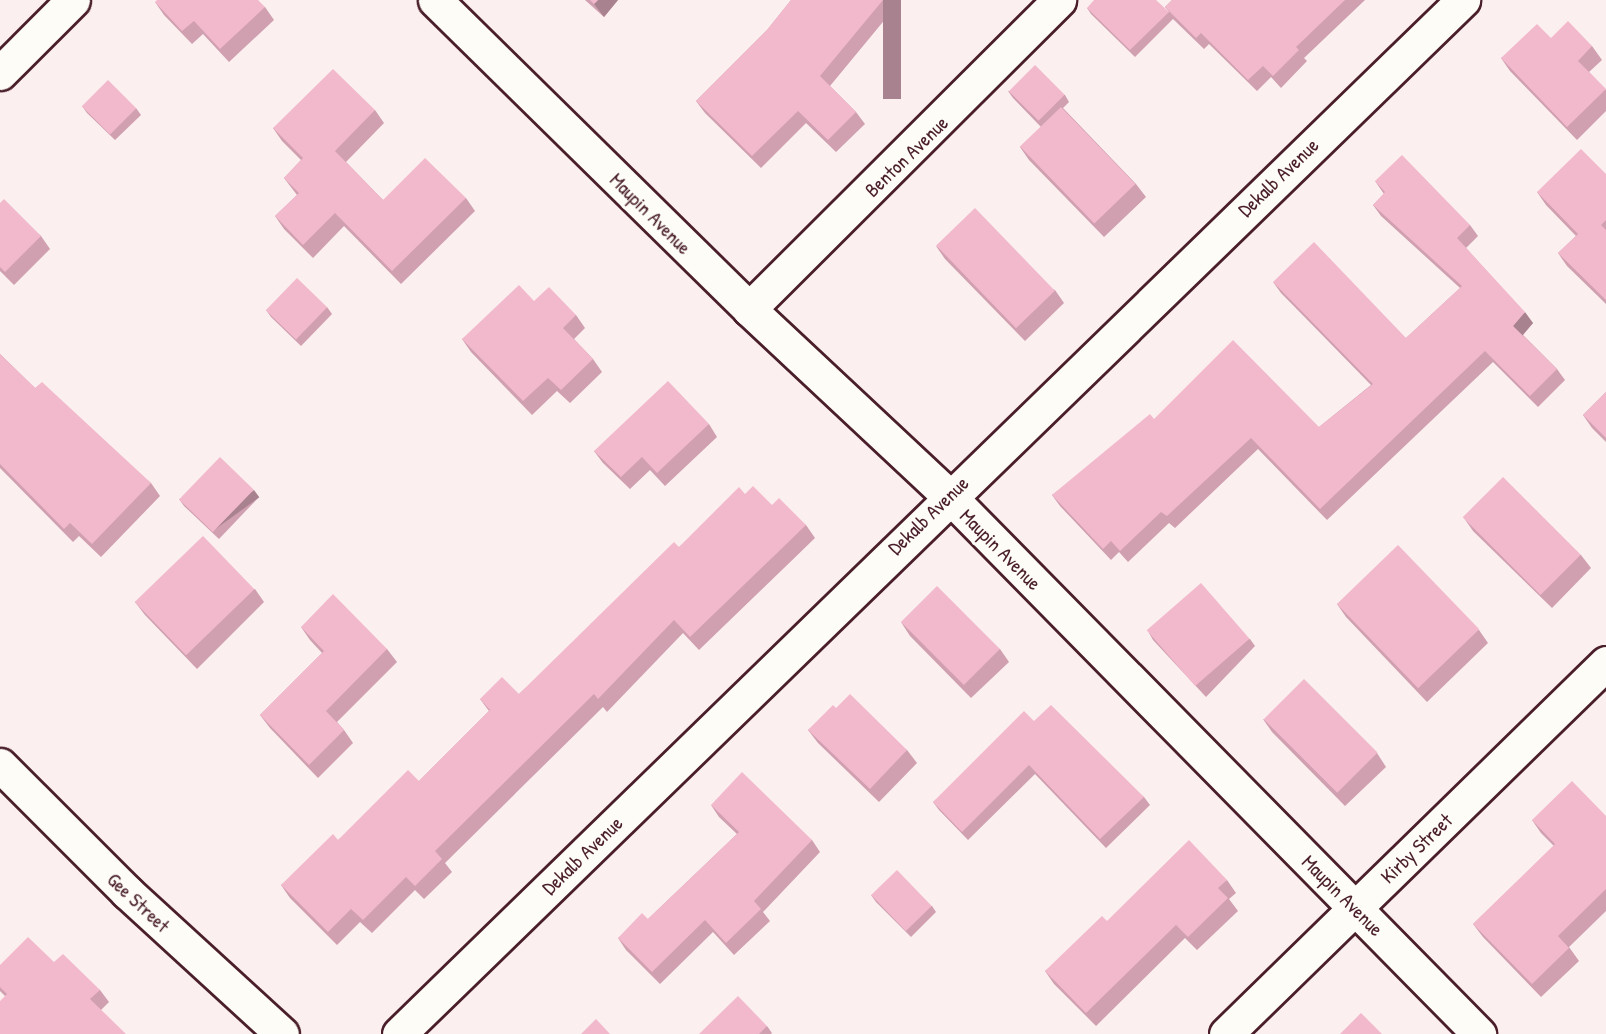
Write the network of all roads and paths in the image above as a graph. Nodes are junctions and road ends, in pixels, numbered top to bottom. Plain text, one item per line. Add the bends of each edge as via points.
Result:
1 (73, 0) edge
2 (435, 0) edge
3 (1059, 0) edge
4 (1462, 0) edge
5 (0, 73) edge
6 (749, 309) junction
7 (948, 495) junction
8 (1606, 663) edge
9 (0, 765) edge
10 (1356, 907) junction
11 (282, 1034) edge
12 (399, 1034) edge
13 (1226, 1034) edge
14 (1479, 1034) edge

1 - 5 street
2 - 6 street, Maupin Avenue
3 - 6 street, Benton Avenue
4 - 7 street, Dekalb Avenue
6 - 7 street, Maupin Avenue
7 - 10 street, Maupin Avenue
7 - 12 street, Dekalb Avenue
8 - 10 street, Kirby Street
9 - 11 street, Gee Street via 127,892
10 - 13 street, Kirby Street
10 - 14 street, Maupin Avenue

